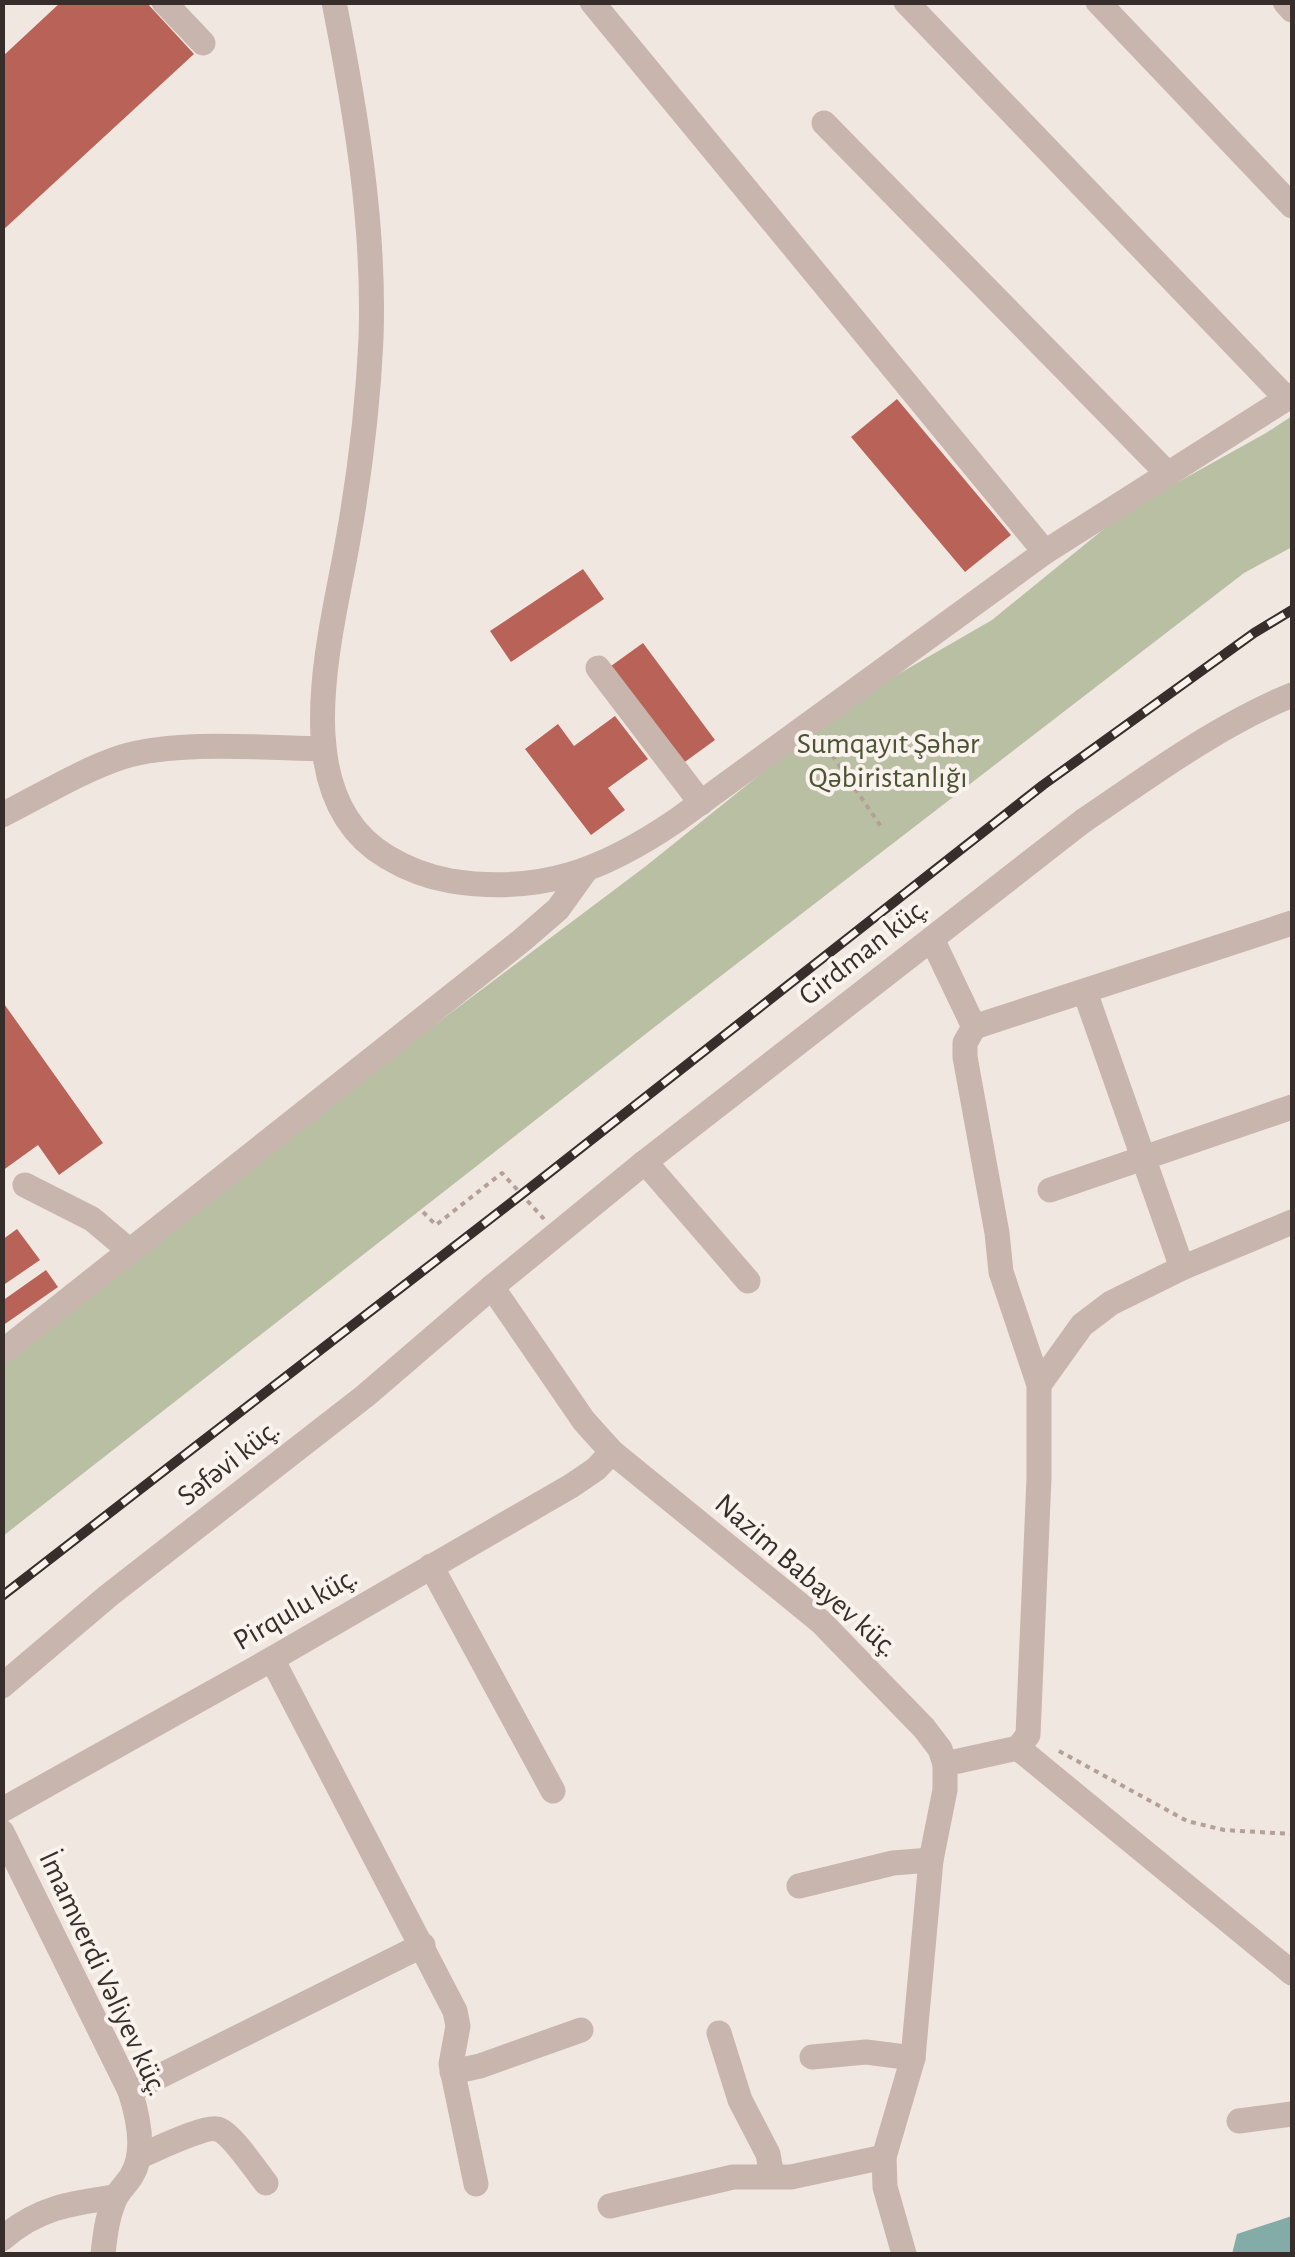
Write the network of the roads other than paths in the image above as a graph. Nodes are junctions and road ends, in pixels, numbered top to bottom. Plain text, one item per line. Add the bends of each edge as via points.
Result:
1 (164, 2) edge
2 (334, 2) edge
3 (592, 2) edge
4 (906, 2) edge
5 (1098, 2) edge
6 (1285, 2) edge
7 (1292, 10) edge
8 (202, 43) dead end
9 (824, 123) dead end
10 (1292, 206) edge
11 (1290, 397) edge
12 (1168, 474) junction
13 (1045, 552) junction
14 (598, 668) dead end
15 (1292, 695) edge
16 (324, 749) junction
17 (701, 803) junction
18 (2, 815) edge
19 (586, 870) junction
20 (1292, 923) edge
21 (932, 939) junction
22 (1085, 992) junction
23 (974, 1028) junction
24 (1292, 1107) edge
25 (1143, 1158) junction
26 (646, 1162) junction
27 (25, 1185) dead end
28 (1050, 1190) dead end
29 (1292, 1222) edge
30 (130, 1250) junction
31 (1182, 1268) junction
32 (748, 1281) dead end
33 (492, 1287) junction
34 (2, 1352) edge
35 (1039, 1386) junction
36 (612, 1452) junction
37 (432, 1566) junction
38 (272, 1659) junction
39 (2, 1686) edge
40 (1023, 1741) junction
41 (946, 1764) junction
42 (553, 1791) dead end
43 (2, 1810) edge
44 (2, 1832) edge
45 (931, 1860) junction
46 (799, 1886) dead end
47 (422, 1946) junction
48 (1292, 1973) edge
49 (581, 2030) dead end
50 (719, 2033) dead end
51 (812, 2057) dead end
52 (914, 2058) junction
53 (452, 2072) junction
54 (130, 2091) junction
55 (1292, 2114) edge
56 (1239, 2121) dead end
57 (140, 2156) junction
58 (884, 2157) junction
59 (772, 2176) junction
60 (266, 2183) dead end
61 (476, 2184) dead end
62 (115, 2197) junction
63 (610, 2206) dead end
64 (2, 2239) edge
65 (102, 2254) edge
66 (904, 2254) edge

1 - 8 street
2 - 16 street via 366,198 371,336 350,529 326,666
3 - 13 street
4 - 11 street
5 - 10 street
6 - 7 street
9 - 12 street
11 - 12 street
12 - 13 street
13 - 17 street
14 - 17 street
15 - 21 street, Girdman küç. via 1124,793
16 - 18 street via 142,752
16 - 19 street via 345,816 371,847 402,866 474,884 518,884
17 - 19 street via 645,842
19 - 30 street via 558,909 522,941
20 - 22 street
21 - 23 street
21 - 26 street, Girdman küç.
22 - 23 street
22 - 25 street
23 - 35 street via 965,1057 1001,1272
24 - 25 street
25 - 28 street
25 - 31 street
26 - 32 street
26 - 33 street, Girdman küç.
27 - 30 street via 92,1219
29 - 31 street
30 - 34 street
31 - 35 street via 1082,1325
33 - 36 street, Nazim Babayev küç.
33 - 39 street, Səfəvi küç.
35 - 40 street
36 - 37 street, Pirqulu küç. via 570,1486
36 - 41 street, Nazim Babayev küç. via 821,1622 924,1728
37 - 38 street, Pirqulu küç.
37 - 42 street
38 - 43 street, Pirqulu küç.
38 - 47 street
40 - 41 street
40 - 48 street
41 - 45 street
44 - 54 street, İmamverdi Vəliyev küç.
45 - 46 street
45 - 52 street
47 - 53 street via 456,2011
47 - 54 street
49 - 53 street
50 - 59 street
51 - 52 street via 866,2052
52 - 58 street
53 - 61 street
54 - 57 street, İmamverdi Vəliyev küç.
55 - 56 street
57 - 60 street via 218,2129
57 - 62 street
58 - 59 street
58 - 66 street
59 - 63 street via 733,2177
62 - 64 street via 45,2211
62 - 65 street

